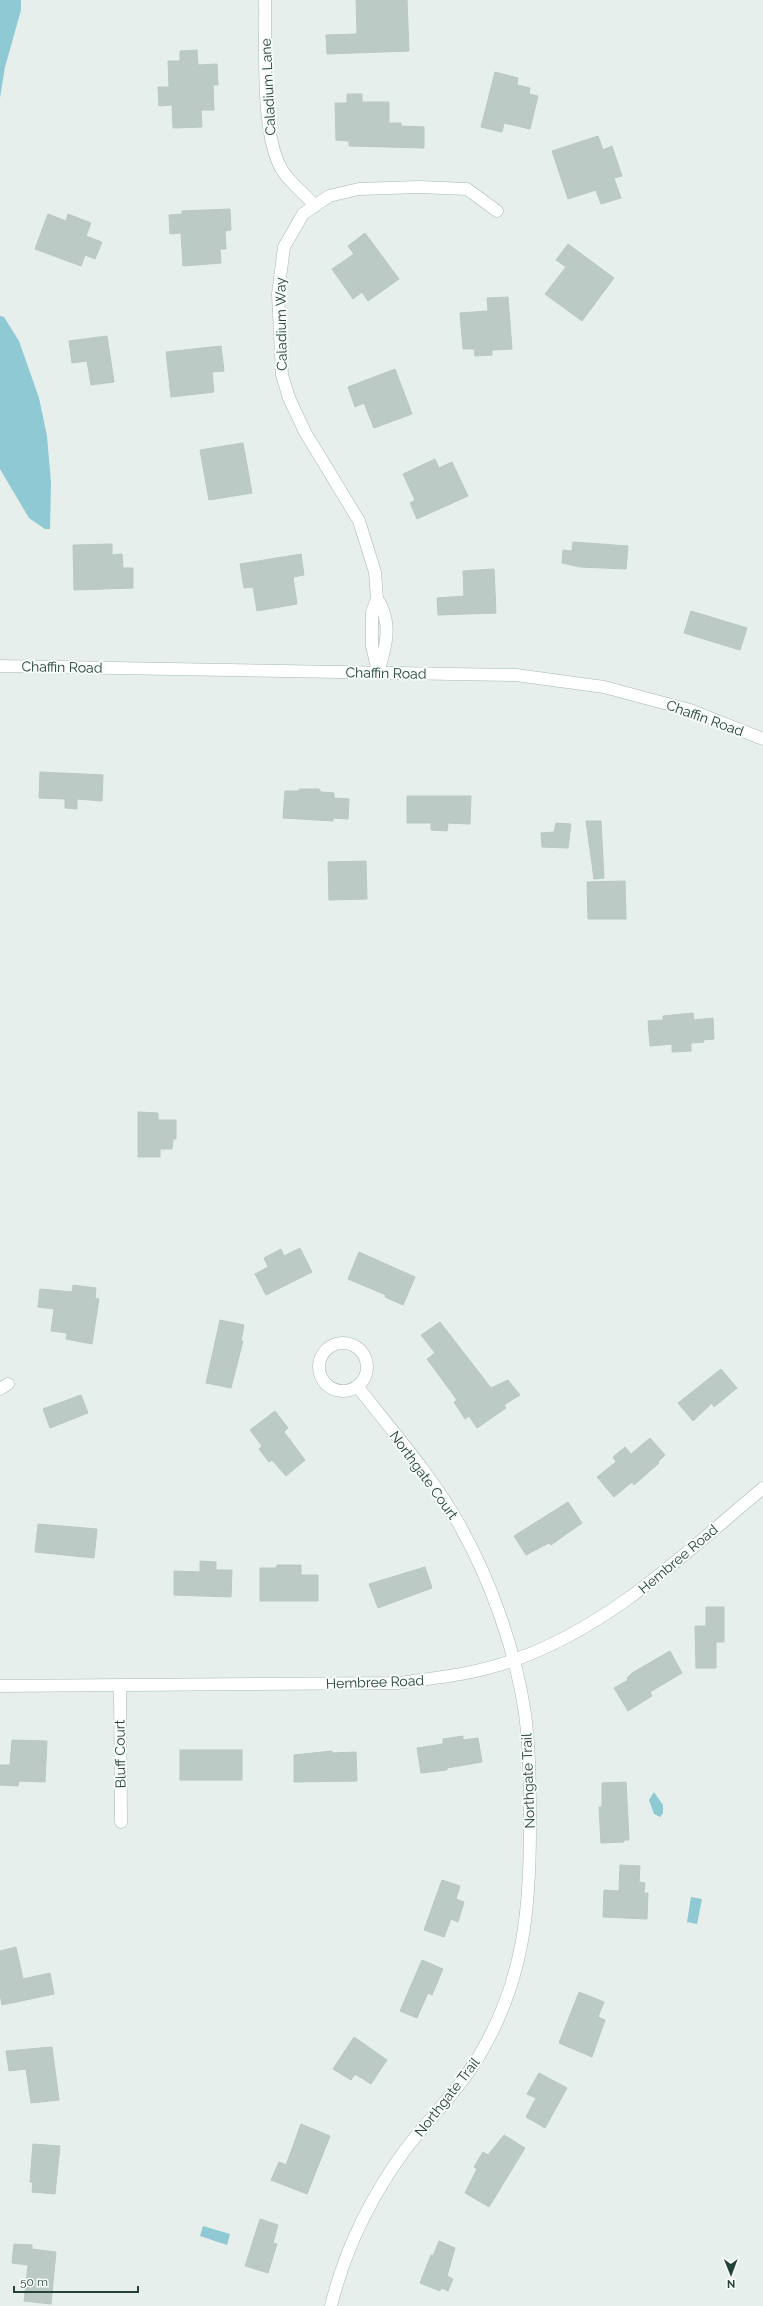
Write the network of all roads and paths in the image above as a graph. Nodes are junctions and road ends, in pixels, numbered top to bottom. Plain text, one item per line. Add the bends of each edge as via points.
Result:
1 (265, 0) edge
2 (315, 206) junction
3 (497, 210) dead end
4 (0, 666) edge
5 (378, 672) junction
6 (763, 740) edge
7 (357, 1386) junction
8 (763, 1488) edge
9 (513, 1660) junction
10 (0, 1686) edge
11 (120, 1686) junction
12 (121, 1822) dead end
13 (330, 2306) edge

1 - 2 street, Caladium Lane via 267,107 272,148 283,171
2 - 3 street, Caladium Way via 329,196 359,189 419,187 467,189
2 - 5 street, Caladium Way via 303,214 284,247 279,272 282,375 289,398 305,432 359,521 375,572 377,599 385,610 386,644
4 - 5 street, Chaffin Road
5 - 6 street, Chaffin Road via 516,675 604,687 690,710
7 - 7 street via 363,1381 368,1365 361,1350 347,1343 331,1346 321,1358 319,1365 323,1380 328,1386 342,1391
7 - 9 street, Northgate Court via 431,1481 460,1526 488,1584
8 - 9 street, Hembree Road via 628,1600 570,1636
9 - 11 street, Hembree Road via 458,1676 398,1683
9 - 13 street, Northgate Trail via 525,1714 530,1769 530,1884 523,1945 507,1998 483,2049 460,2085 383,2181 356,2229 339,2273
10 - 11 street, Hembree Road
11 - 12 street, Bluff Court

